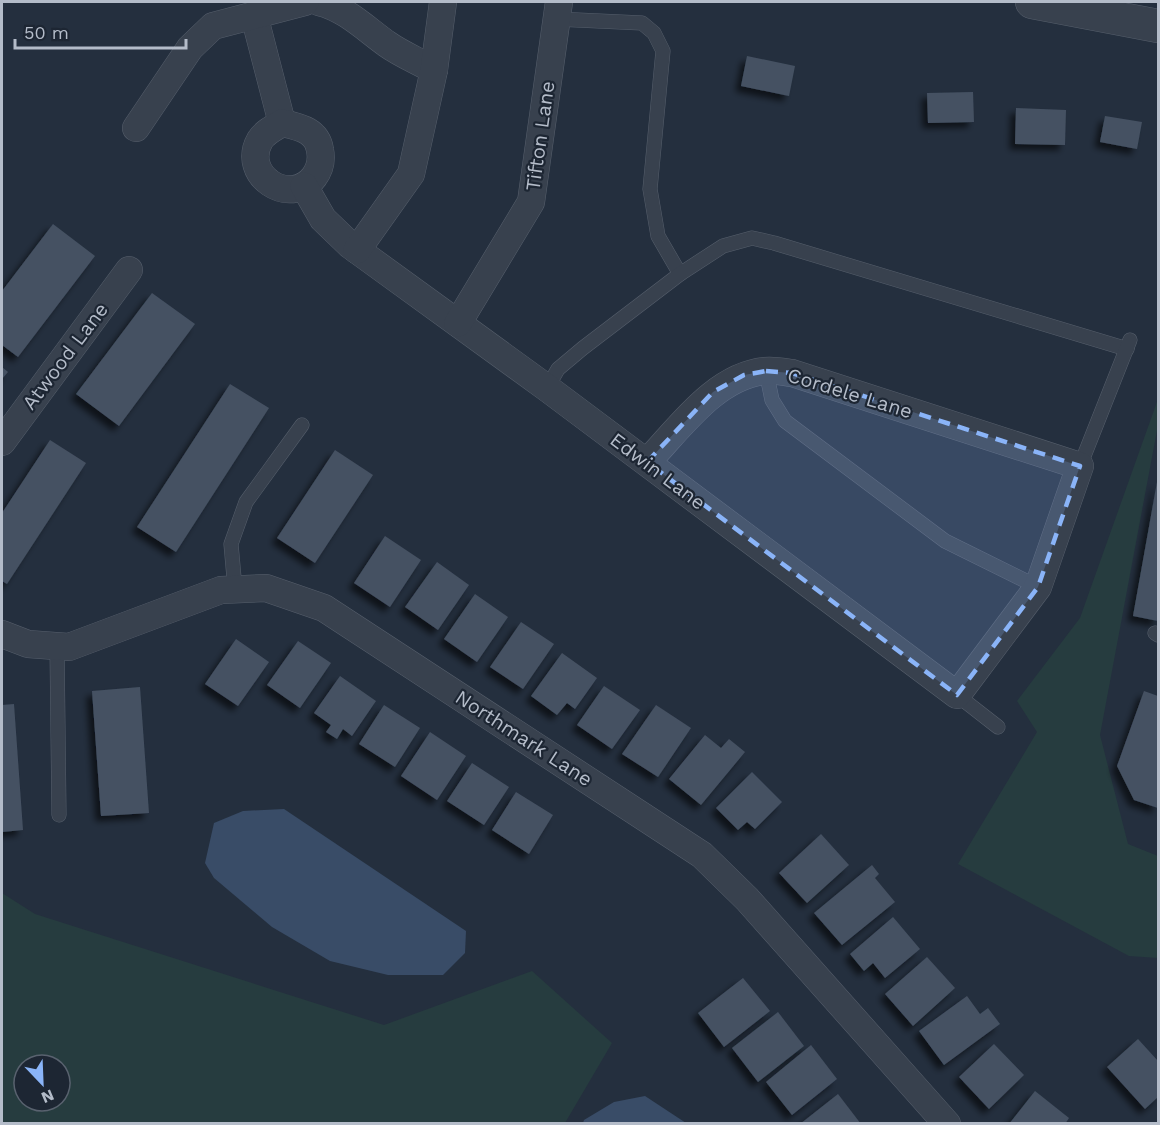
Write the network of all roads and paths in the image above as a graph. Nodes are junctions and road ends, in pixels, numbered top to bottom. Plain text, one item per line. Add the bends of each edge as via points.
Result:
1 (304, 2) edge
2 (319, 2) edge
3 (443, 2) edge
4 (1032, 2) edge
5 (558, 10) edge
6 (254, 15) junction
7 (1158, 26) edge
8 (434, 70) junction
9 (282, 123) junction
10 (136, 128) dead end
11 (304, 186) junction
12 (357, 250) junction
13 (129, 270) dead end
14 (680, 274) junction
15 (458, 323) junction
16 (766, 370) junction
17 (547, 388) junction
18 (302, 425) dead end
19 (2, 441) edge
20 (646, 462) junction
21 (1080, 466) junction
22 (1038, 587) junction
23 (235, 589) junction
24 (2, 634) edge
25 (57, 646) junction
26 (957, 695) junction
27 (998, 727) dead end
28 (59, 815) dead end
29 (947, 1124) edge

1 - 6 street
2 - 8 street via 331,4 390,46
3 - 8 street
4 - 7 street
5 - 14 lane via 642,24 658,40 663,51 650,189 658,236
5 - 15 street, Tifton Lane via 531,202
6 - 9 street
6 - 10 street via 213,26 190,48
8 - 12 street via 411,174
9 - 11 street via 308,131 320,148 319,170
9 - 11 street via 260,140 256,150 258,171 273,186
11 - 12 street, Edwin Lane via 323,219
12 - 15 street, Edwin Lane
13 - 19 street, Atwood Lane
14 - 17 lane via 558,369
14 - 21 lane via 723,246 752,238 1128,344
15 - 17 street, Edwin Lane
16 - 20 street, Cordele Lane via 744,375 713,392
16 - 21 street, Cordele Lane via 792,373
16 - 22 lane via 772,400 785,421 945,541
17 - 20 street, Edwin Lane
18 - 23 lane via 246,502 231,544
20 - 26 street, Edwin Lane
21 - 22 street
22 - 26 street
23 - 25 street, Northmark Lane via 221,590 69,647
23 - 29 street, Northmark Lane via 266,588 324,608 702,855 747,899
24 - 25 street, Northmark Lane via 28,644
25 - 28 lane
26 - 27 lane

